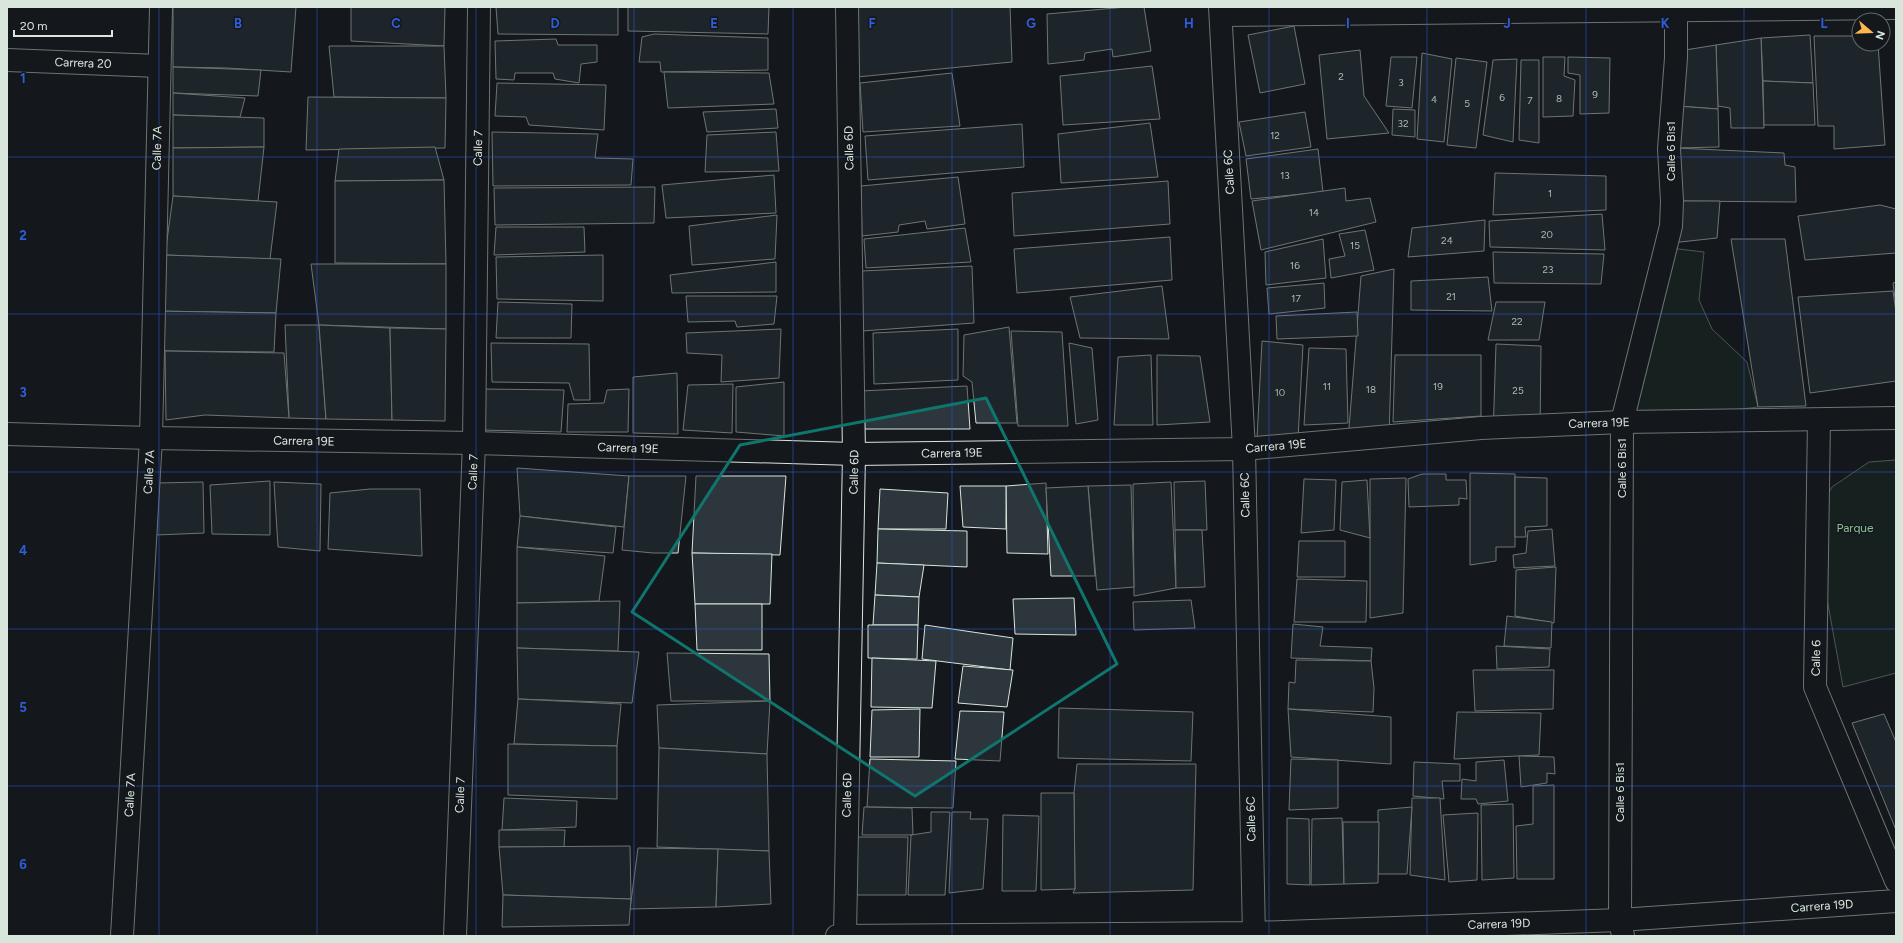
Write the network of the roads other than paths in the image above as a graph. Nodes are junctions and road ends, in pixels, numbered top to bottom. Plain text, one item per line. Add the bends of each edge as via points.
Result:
1 (161, 7) edge
2 (479, 7) edge
3 (847, 7) edge
4 (1896, 8) edge
5 (1677, 9) edge
6 (1221, 11) edge
7 (7, 60) edge
8 (159, 66) junction
9 (1896, 418) edge
10 (1819, 420) junction
11 (1622, 422) junction
12 (7, 434) edge
13 (151, 438) junction
14 (474, 443) junction
15 (1244, 449) junction
16 (854, 454) junction
17 (1896, 881) edge
18 (1896, 901) edge
19 (1621, 928) edge
20 (1254, 934) edge
21 (122, 936) edge
22 (455, 936) edge
23 (837, 936) edge
24 (845, 936) edge

1 - 8 street, Calle 7A
2 - 14 street, Calle 7
3 - 16 street, Calle 6D
4 - 5 street
5 - 6 street
5 - 11 street, Calle 6 Bis1 via 1669,149 1671,226
6 - 15 street, Calle 6C
7 - 8 street, Carrera 20
8 - 13 street, Calle 7A
9 - 10 street, Carrera 19E
10 - 11 street, Carrera 19E
10 - 17 street, Calle 6 via 1815,687
11 - 15 street, Carrera 19E via 1481,428
11 - 19 street, Calle 6 Bis1
12 - 13 street, Carrera 19E
13 - 14 street, Carrera 19E
13 - 21 street, Calle 7A
14 - 16 street, Carrera 19E
14 - 22 street, Calle 7
15 - 16 street, Carrera 19E
15 - 20 street, Calle 6C
16 - 24 street, Calle 6D
18 - 19 street, Carrera 19D
19 - 20 street, Carrera 19D
20 - 24 street, Carrera 19D
23 - 24 street, Carrera 19D

